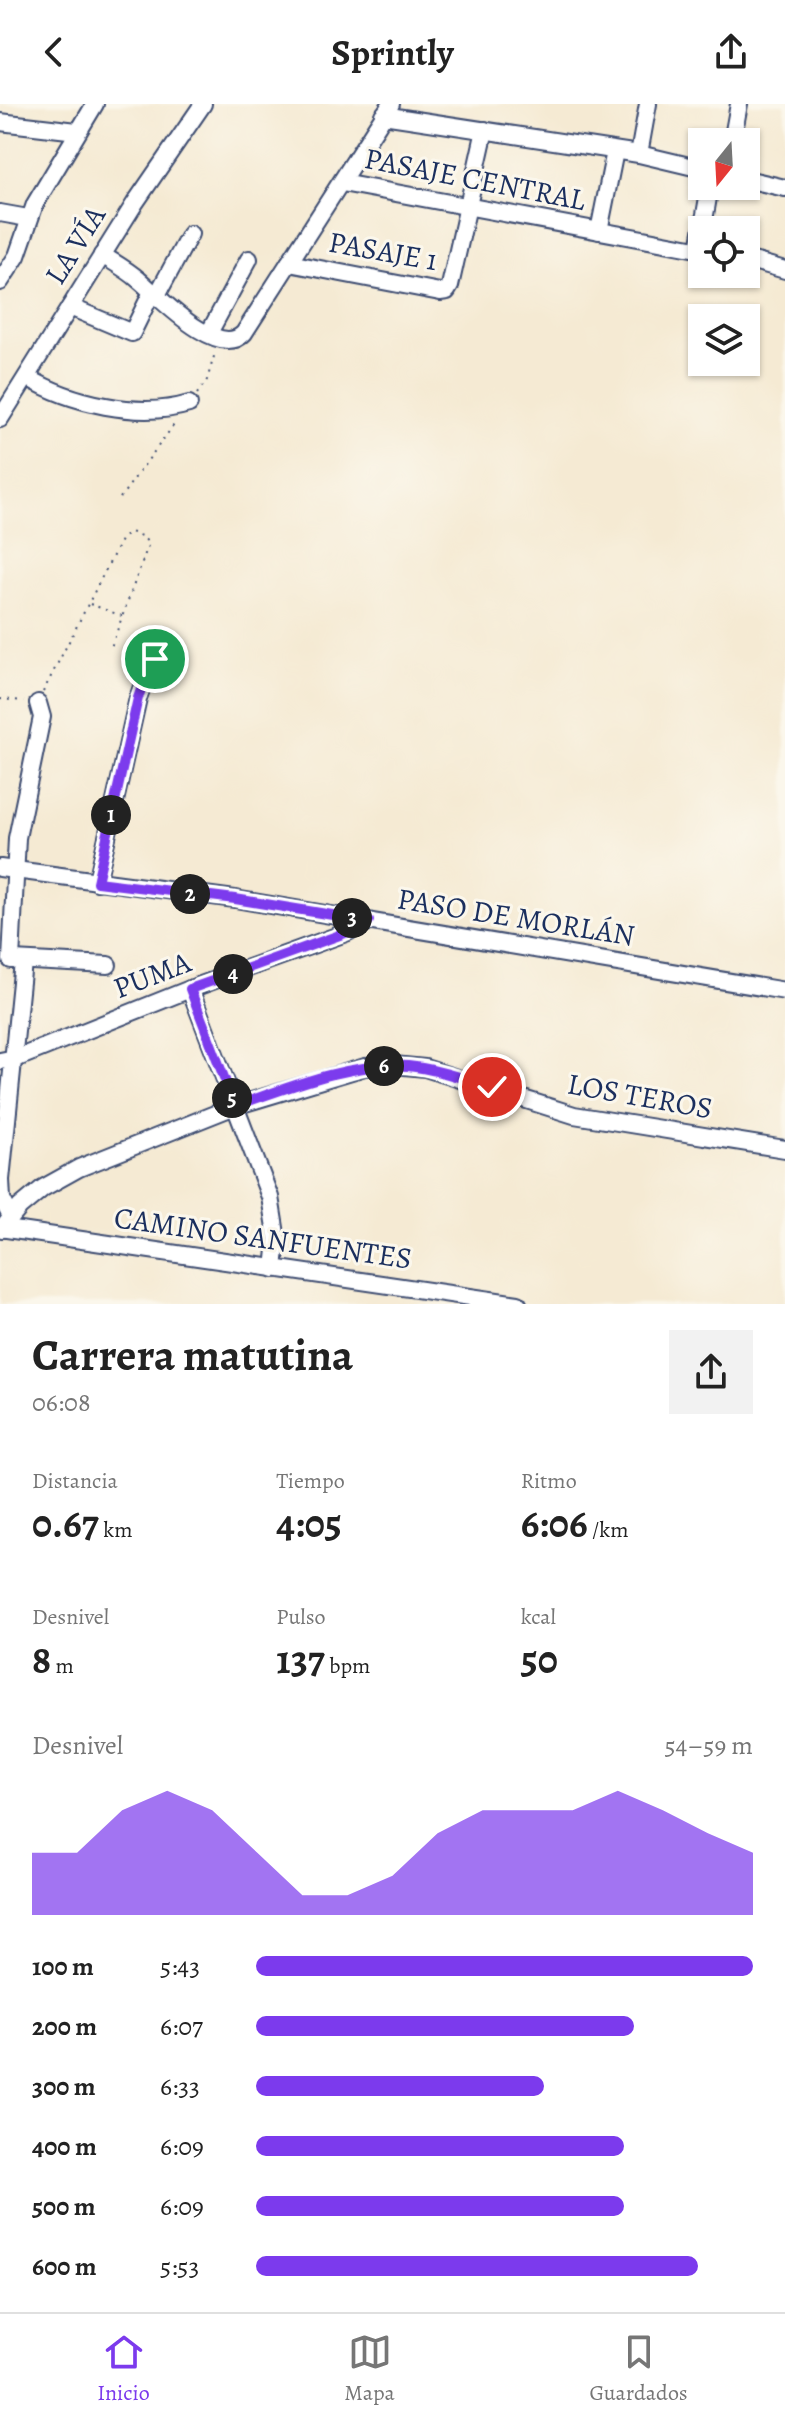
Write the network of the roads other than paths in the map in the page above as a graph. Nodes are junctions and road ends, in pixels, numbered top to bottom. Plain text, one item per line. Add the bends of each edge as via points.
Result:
1 (95, 104) edge
2 (203, 104) edge
3 (648, 104) edge
4 (739, 104) edge
5 (387, 109) edge
6 (0, 122) edge
7 (735, 128) edge
8 (485, 130) junction
9 (77, 131) junction
10 (615, 151) junction
11 (639, 154) junction
12 (688, 166) edge
13 (760, 182) edge
14 (342, 183) junction
15 (785, 186) edge
16 (468, 208) junction
17 (0, 213) edge
18 (28, 218) junction
19 (599, 231) junction
20 (190, 234) dead end
21 (688, 247) edge
22 (102, 255) junction
23 (249, 259) dead end
24 (289, 263) junction
25 (760, 263) edge
26 (785, 270) edge
27 (0, 282) edge
28 (154, 294) junction
29 (70, 307) junction
30 (216, 337) junction
31 (27, 377) junction
32 (189, 404) dead end
33 (0, 419) edge
34 (155, 659) dead end
35 (38, 703) road end
36 (8, 869) edge
37 (97, 882) junction
38 (369, 921) junction
39 (11, 960) edge
40 (108, 965) dead end
41 (190, 989) junction
42 (785, 991) edge
43 (6, 1060) edge
44 (235, 1106) junction
45 (785, 1149) edge
46 (4, 1225) edge
47 (274, 1269) junction
48 (518, 1304) edge

1 - 9 street
2 - 22 street, LA VÍA
3 - 11 street
4 - 7 street
5 - 8 street
5 - 14 street
6 - 9 street
8 - 10 street
8 - 16 street, PASAJE 1
9 - 18 street
10 - 11 street
10 - 19 street
11 - 12 street
13 - 15 street
14 - 16 street, PASAJE CENTRAL
14 - 24 street
16 - 19 street, PASAJE CENTRAL
16 - 24 street, PASAJE 1 via 447,291
17 - 18 street
18 - 27 street via 17,256
19 - 21 street, PASAJE CENTRAL
20 - 28 street
22 - 28 street
22 - 29 street, LA VÍA
23 - 30 street
24 - 30 street via 244,333 235,340
25 - 26 street
28 - 29 street via 132,333
28 - 30 street via 174,313
29 - 31 street, LA VÍA
31 - 32 street via 74,397 119,407
31 - 33 street, LA VÍA
34 - 37 street via 138,698
35 - 36 street via 42,717
36 - 37 street, PASO DE MORLÁN
36 - 39 street
37 - 38 street, PASO DE MORLÁN
38 - 41 street, PUMA
38 - 42 street, PASO DE MORLÁN
39 - 40 street
39 - 43 street
41 - 43 street, PUMA
41 - 44 street
43 - 46 street via 0,1190
44 - 45 street, LOS TEROS via 356,1069 409,1066 574,1115
44 - 46 street, LOS TEROS via 60,1178 31,1197
44 - 47 street via 270,1197 277,1240
46 - 47 street, CAMINO SANFUENTES
47 - 48 street, CAMINO SANFUENTES

